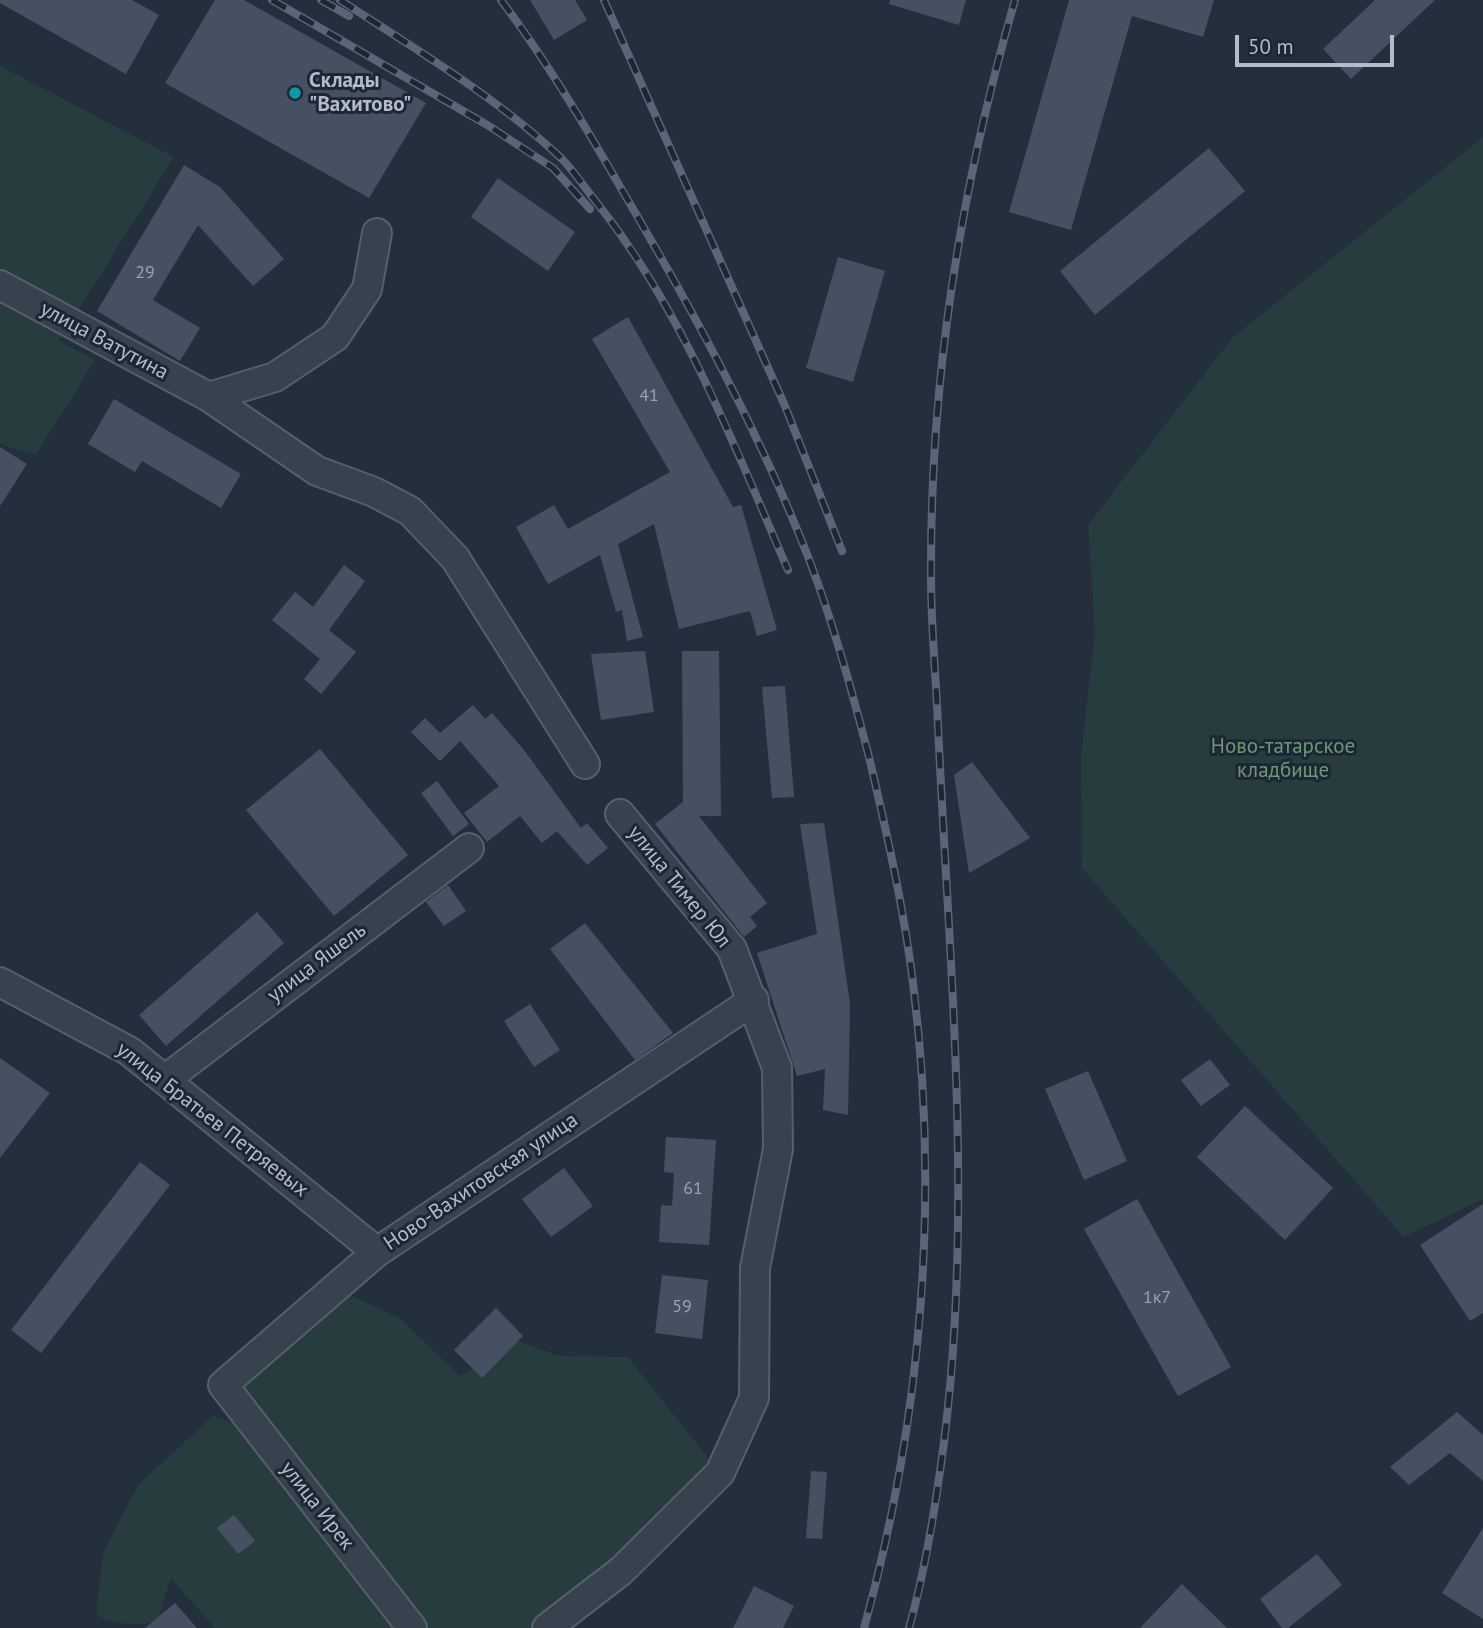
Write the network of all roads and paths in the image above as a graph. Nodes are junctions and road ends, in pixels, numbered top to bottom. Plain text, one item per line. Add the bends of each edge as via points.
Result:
1 (377, 233) dead end
2 (0, 285) edge
3 (209, 397) junction
4 (585, 764) dead end
5 (620, 814) dead end
6 (469, 848) dead end
7 (0, 982) edge
8 (754, 1000) junction
9 (166, 1079) junction
10 (377, 1251) junction
11 (223, 1385) joint
12 (412, 1628) edge
13 (547, 1628) edge

1 - 3 street via 368,289 335,337 275,377
2 - 3 street, улица Ватутина
3 - 4 street, улица Ватутина via 317,471 410,511 436,535
5 - 8 street, улица Тимер Юл via 732,949
6 - 9 street, улица Яшель
7 - 9 street, улица Братьев Петряевых via 129,1051
8 - 10 street, Ново-Вахитовская улица
8 - 13 street, улица Тимер Юл via 777,1068 778,1149 755,1269 754,1398 720,1473 621,1571
9 - 10 street, улица Братьев Петряевых
10 - 11 street, Ново-Вахитовская улица
11 - 12 street, улица Ирек

